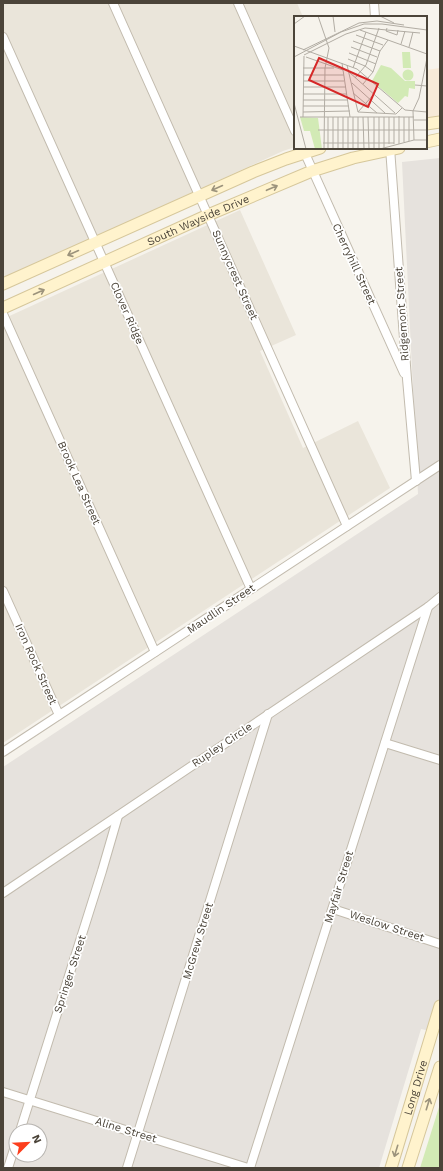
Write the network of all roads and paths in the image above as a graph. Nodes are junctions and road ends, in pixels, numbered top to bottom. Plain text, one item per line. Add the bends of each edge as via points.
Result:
1 (113, 3) edge
2 (238, 3) edge
3 (374, 3) edge
4 (376, 16) edge
5 (3, 37) edge
6 (440, 122) edge
7 (427, 124) edge
8 (294, 129) edge
9 (440, 139) edge
10 (427, 142) edge
11 (315, 149) edge
12 (393, 149) edge
13 (304, 151) edge
14 (312, 171) junction
15 (200, 196) junction
16 (208, 215) junction
17 (96, 242) junction
18 (105, 262) junction
19 (3, 284) edge
20 (3, 308) edge
21 (3, 314) edge
22 (407, 379) junction
23 (440, 465) edge
24 (416, 480) junction
25 (347, 526) junction
26 (251, 589) junction
27 (3, 591) edge
28 (440, 596) edge
29 (428, 606) junction
30 (155, 652) junction
31 (268, 714) junction
32 (59, 715) junction
33 (385, 743) junction
34 (3, 752) edge
35 (440, 760) edge
36 (118, 816) junction
37 (3, 892) edge
38 (333, 909) junction
39 (440, 944) edge
40 (440, 1006) edge
41 (435, 1037) edge
42 (440, 1067) edge
43 (3, 1092) edge
44 (30, 1100) junction
45 (23, 1123) edge
46 (401, 1133) junction
47 (138, 1134) junction
48 (418, 1138) junction
49 (127, 1168) edge
50 (249, 1168) edge
51 (390, 1168) edge
52 (408, 1168) edge

1 - 15 street, Sunnycrest Street
2 - 8 street
3 - 4 street
5 - 17 street, Clover Ridge
6 - 7 main road
9 - 10 main road
11 - 13 main road, South Wayside Drive
12 - 14 main road, South Wayside Drive
12 - 22 street, Ridgemont Street
13 - 14 street, Cherryhill Street
13 -> 15 main road, South Wayside Drive
16 -> 14 main road, South Wayside Drive
14 - 22 street, Cherryhill Street
15 - 16 street, Sunnycrest Street
15 - 17 main road, South Wayside Drive
16 - 18 main road, South Wayside Drive
16 - 25 street, Sunnycrest Street
17 - 18 street, Clover Ridge
17 -> 19 main road, South Wayside Drive
20 -> 18 main road, South Wayside Drive
18 - 26 street, Clover Ridge
21 - 30 street, Brook Lea Street
22 - 24 street, Ridgemont Street
23 - 24 street, Maudlin Street
24 - 25 street, Maudlin Street
25 - 26 street, Maudlin Street
26 - 30 street, Maudlin Street
27 - 32 street, Iron Rock Street
28 - 29 street, Rupley Circle
29 - 31 street, Rupley Circle
29 - 33 street, Mayfair Street
30 - 32 street, Maudlin Street
31 - 36 street, Rupley Circle
31 - 47 street, McGrew Street
32 - 34 street, Maudlin Street
33 - 35 street
33 - 38 street, Mayfair Street
36 - 37 street, Rupley Circle
36 - 44 street, Springer Street
38 - 39 street, Weslow Street
38 - 50 street, Mayfair Street
40 - 41 main road, Long Drive
41 - 46 main road, Long Drive
48 -> 42 main road, Long Drive
43 - 44 street, Aline Street
44 - 45 street, Springer Street
44 - 47 street, Aline Street
46 - 48 main road
46 -> 51 main road, Long Drive
47 - 49 street, McGrew Street
47 - 50 street, Aline Street
48 - 52 main road, Long Drive

